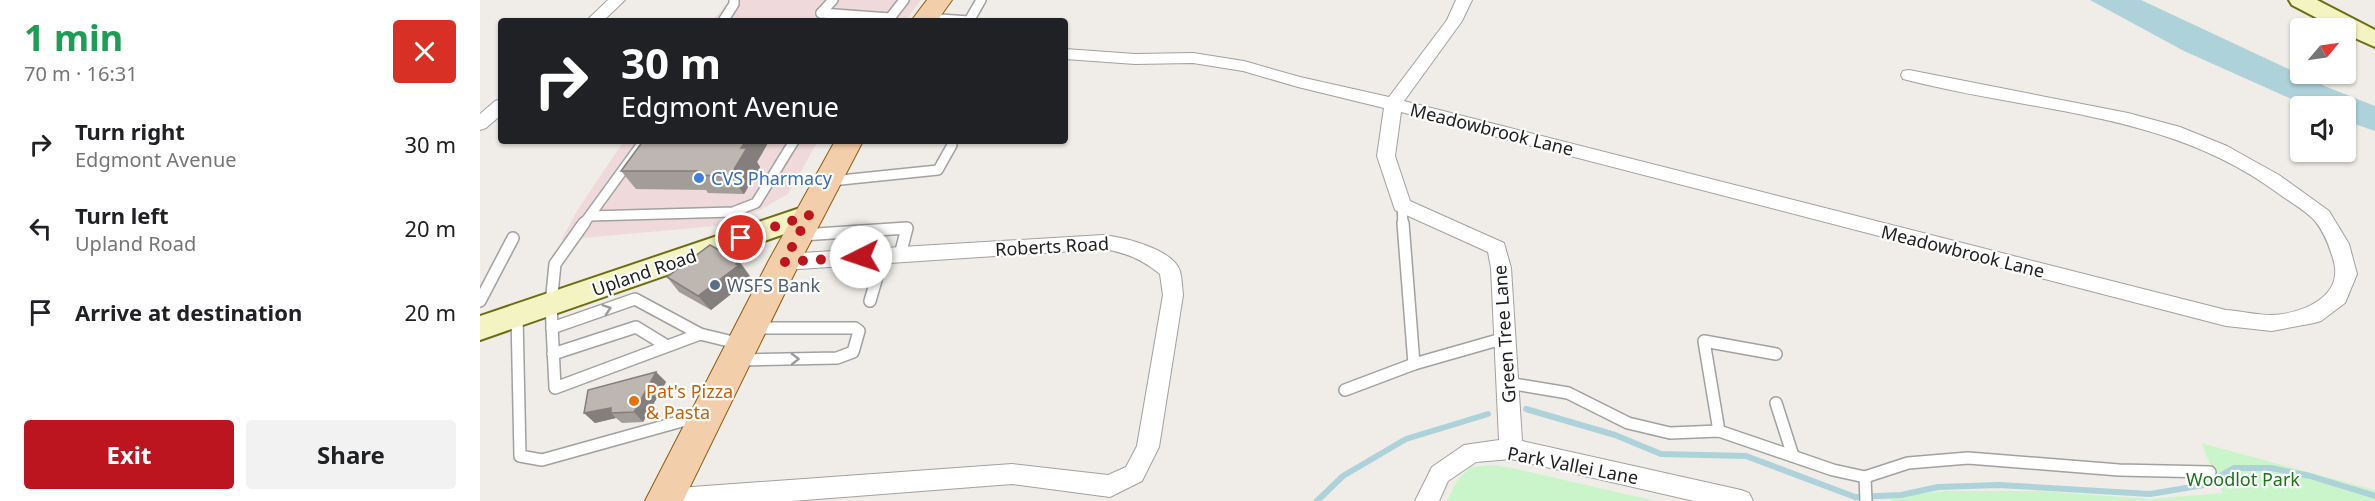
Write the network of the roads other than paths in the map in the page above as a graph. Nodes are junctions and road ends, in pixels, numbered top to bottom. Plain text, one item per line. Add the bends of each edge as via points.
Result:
1 (617, 0) edge
2 (734, 0) edge
3 (833, 0) edge
4 (904, 0) edge
5 (981, 0) edge
6 (1464, 0) edge
7 (2300, 0) edge
8 (930, 13) edge
9 (597, 18) edge
10 (725, 18) edge
11 (855, 18) edge
12 (890, 18) edge
13 (956, 18) edge
14 (972, 18) edge
15 (2375, 40) edge
16 (1068, 54) edge
17 (1909, 75) dead end
18 (1393, 104) junction
19 (498, 108) edge
20 (480, 124) edge
21 (642, 144) edge
22 (792, 144) edge
23 (847, 144) edge
24 (952, 145) dead end
25 (828, 181) junction
26 (1402, 205) junction
27 (590, 216) junction
28 (513, 238) dead end
29 (797, 238) junction
30 (891, 255) junction
31 (870, 301) dead end
32 (480, 302) edge
33 (517, 316) junction
34 (551, 316) junction
35 (480, 328) edge
36 (700, 334) junction
37 (1505, 338) junction
38 (744, 344) junction
39 (668, 346) junction
40 (553, 354) junction
41 (1776, 354) dead end
42 (1414, 364) junction
43 (1508, 383) junction
44 (1345, 390) dead end
45 (1776, 403) dead end
46 (708, 414) junction
47 (1719, 431) junction
48 (1511, 449) junction
49 (1793, 456) junction
50 (2210, 472) dead end
51 (1865, 477) junction
52 (664, 500) edge
53 (1427, 501) edge
54 (1741, 501) edge
55 (1866, 501) edge

1 - 9 street
2 - 10 lane
3 - 11 lane via 821,14
4 - 12 lane
5 - 14 lane
6 - 18 street via 1454,21
7 - 15 street
8 - 13 lane
16 - 18 street, Meadowbrook Lane via 1193,58 1244,66
17 - 18 street, Meadowbrook Lane via 2128,119 2174,131 2221,150 2273,180 2322,216 2339,244 2347,274 2338,297 2314,315 2272,323 2226,318
18 - 26 street via 1386,156
19 - 20 street
21 - 27 lane
22 - 27 lane via 756,203 733,212
23 - 25 main road
24 - 25 lane via 938,170
25 - 29 main road
26 - 37 street, Green Tree Lane via 1497,248
26 - 42 lane
27 - 34 lane via 555,264
28 - 32 lane
29 - 30 street, Roberts Road
29 - 30 lane via 907,228
29 - 34 street, Upland Road
29 - 38 main road
30 - 31 lane
30 - 52 street, Roberts Road via 1125,243 1151,255 1170,270 1173,295 1148,447 1134,474 1110,486 1012,474
33 - 34 street, Upland Road
33 - 35 street, Upland Road
33 - 46 lane via 520,456 542,460
34 -> 36 lane via 635,299
34 - 40 lane
36 - 38 lane
36 - 39 lane
37 - 42 lane
37 - 43 street, Green Tree Lane
38 -> 38 lane via 837,358 853,352 859,331 855,328
38 - 46 main road
39 - 40 lane via 636,327
39 - 40 lane via 555,388
41 - 47 lane via 1704,341
42 - 44 lane
43 - 47 lane via 1568,393 1628,423 1670,433
43 - 48 street, Green Tree Lane
45 - 49 lane
46 - 52 main road
47 - 49 lane
48 - 53 street, Park Vallei Lane via 1472,452 1440,474
48 - 54 street, Park Vallei Lane
49 - 51 lane
50 - 51 lane via 2119,470 1968,458 1908,464
51 - 55 lane

